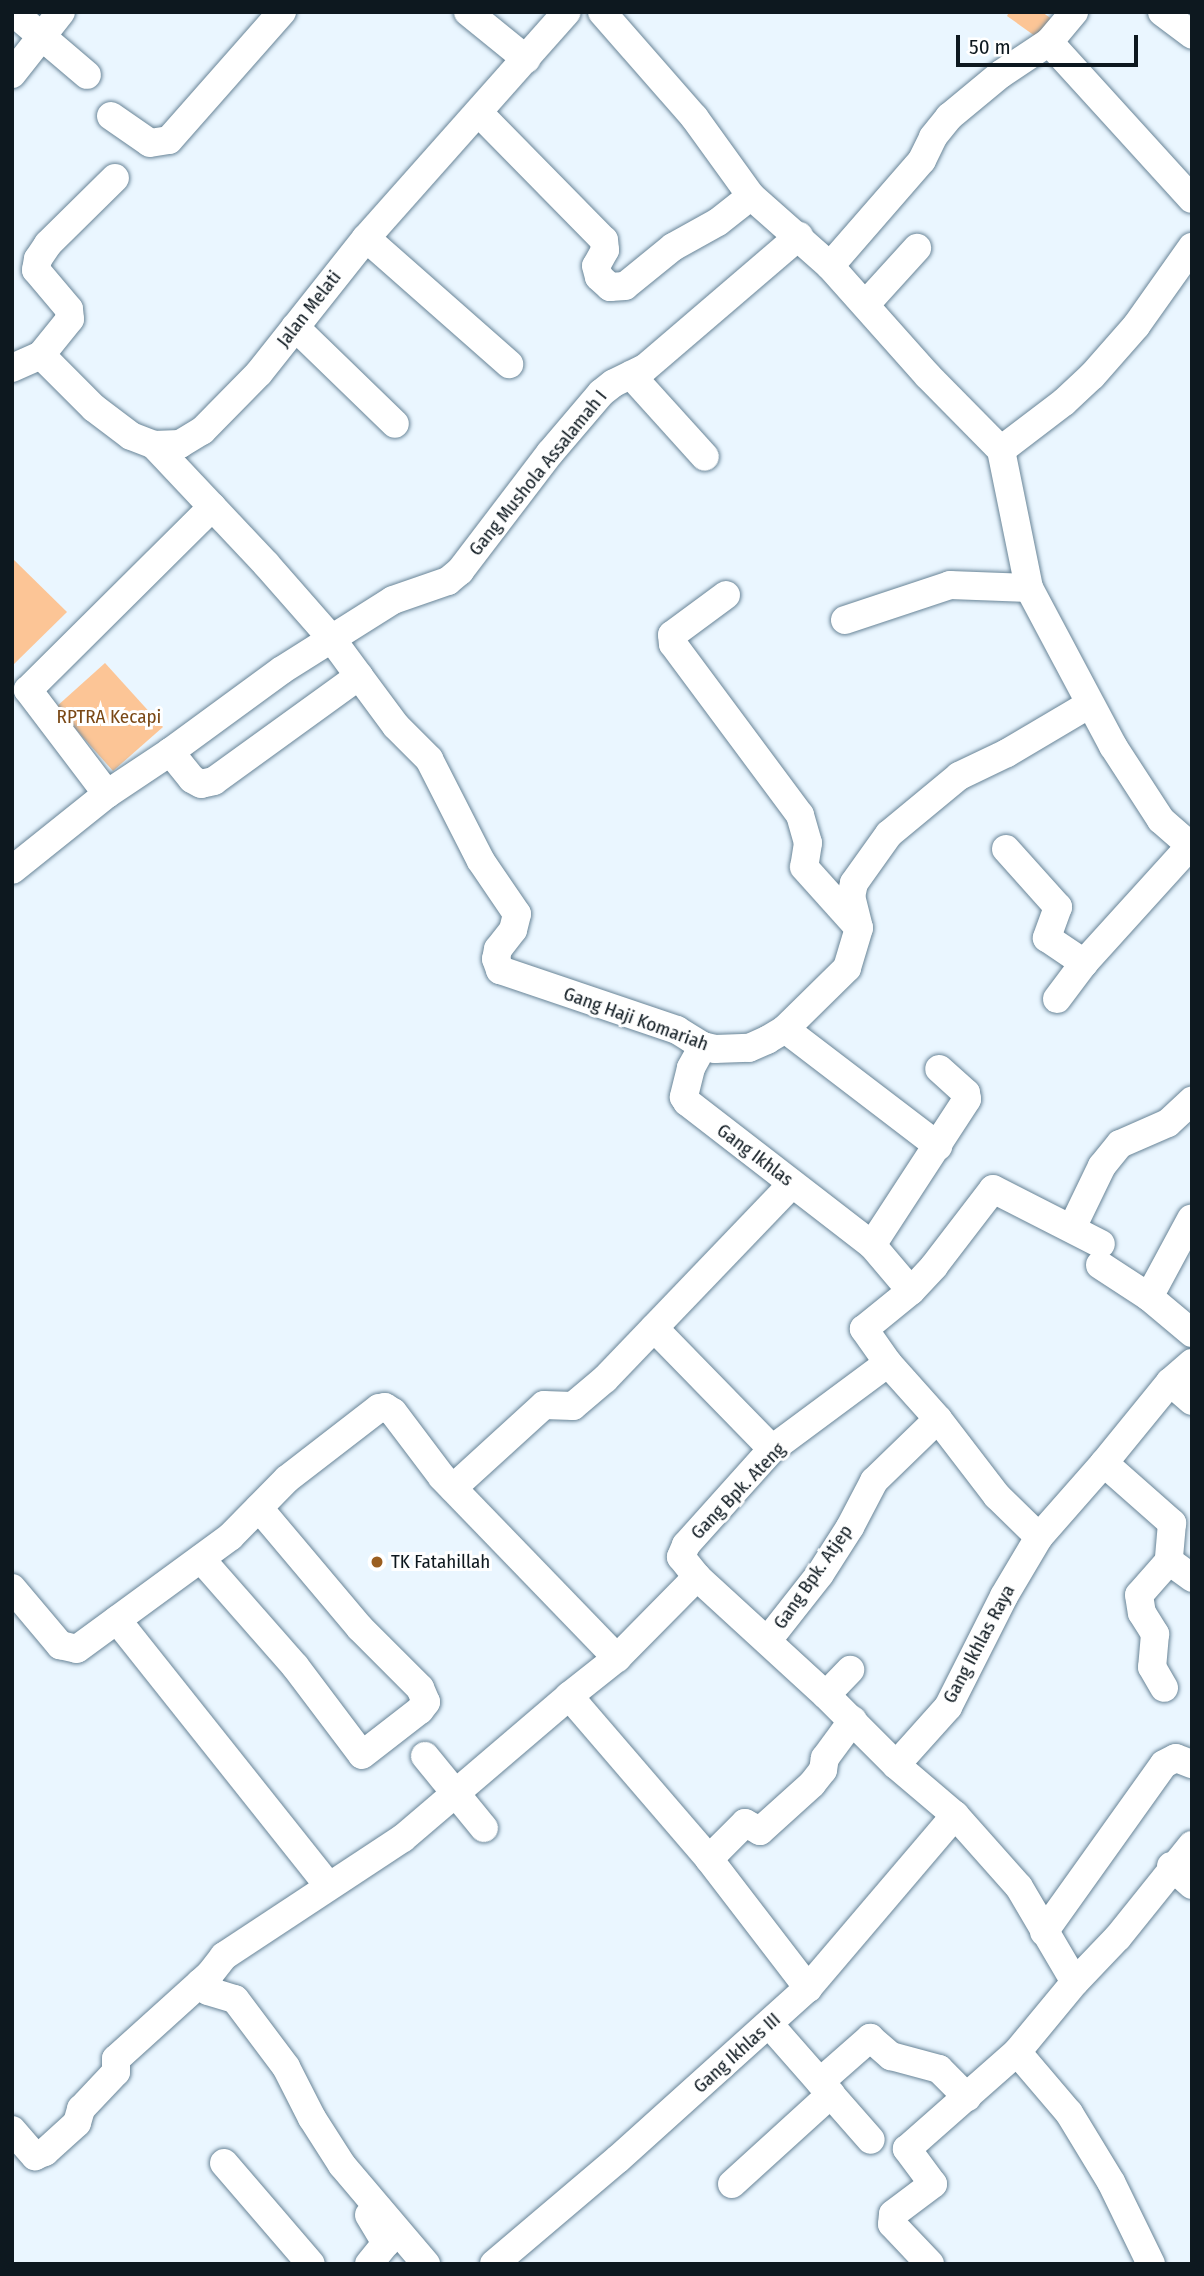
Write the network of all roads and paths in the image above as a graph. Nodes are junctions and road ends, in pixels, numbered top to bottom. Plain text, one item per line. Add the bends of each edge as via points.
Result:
1 (13, 12) edge
2 (61, 12) edge
3 (282, 12) edge
4 (468, 12) edge
5 (567, 12) edge
6 (602, 12) edge
7 (1074, 12) edge
8 (1162, 12) edge
9 (1192, 35) edge
10 (42, 36) junction
11 (1049, 42) junction
12 (526, 59) junction
13 (12, 74) edge
14 (86, 75) dead end
15 (479, 113) junction
16 (111, 116) dead end
17 (115, 178) dead end
18 (751, 196) junction
19 (1192, 199) edge
20 (799, 236) junction
21 (366, 238) junction
22 (1192, 247) edge
23 (917, 248) dead end
24 (830, 266) junction
25 (866, 304) junction
26 (295, 327) junction
27 (41, 355) junction
28 (509, 363) dead end
29 (12, 368) edge
30 (631, 374) junction
31 (395, 424) dead end
32 (154, 445) junction
33 (1001, 450) junction
34 (705, 457) dead end
35 (212, 507) junction
36 (1027, 578) junction
37 (726, 595) dead end
38 (845, 620) dead end
39 (331, 638) junction
40 (359, 676) junction
41 (20, 697) edge
42 (1090, 704) junction
43 (170, 752) junction
44 (107, 794) junction
45 (1191, 847) edge
46 (1006, 849) dead end
47 (12, 870) edge
48 (859, 928) junction
49 (1084, 963) junction
50 (1057, 999) dead end
51 (785, 1029) junction
52 (703, 1046) junction
53 (939, 1069) dead end
54 (1192, 1101) edge
55 (938, 1146) junction
56 (793, 1184) junction
57 (1191, 1219) edge
58 (1072, 1227) junction
59 (872, 1245) junction
60 (911, 1291) junction
61 (1149, 1297) junction
62 (653, 1328) junction
63 (1192, 1333) edge
64 (888, 1363) junction
65 (1192, 1363) edge
66 (1170, 1382) junction
67 (1192, 1401) edge
68 (938, 1419) junction
69 (772, 1450) junction
70 (1104, 1463) junction
71 (453, 1488) junction
72 (259, 1508) junction
73 (1039, 1537) junction
74 (201, 1559) junction
75 (1169, 1560) junction
76 (697, 1577) junction
77 (1192, 1578) edge
78 (12, 1588) edge
79 (117, 1620) junction
80 (768, 1640) junction
81 (617, 1658) junction
82 (850, 1670) dead end
83 (1164, 1688) dead end
84 (826, 1695) junction
85 (569, 1696) junction
86 (853, 1720) junction
87 (425, 1756) dead end
88 (1192, 1764) edge
89 (896, 1765) junction
90 (454, 1794) junction
91 (955, 1815) junction
92 (484, 1828) dead end
93 (1192, 1845) edge
94 (709, 1859) junction
95 (1182, 1876) edge
96 (328, 1885) junction
97 (1044, 1932) junction
98 (1075, 1982) junction
99 (200, 1983) junction
100 (808, 1988) junction
101 (769, 2024) junction
102 (1017, 2052) junction
103 (825, 2088) junction
104 (967, 2097) junction
105 (12, 2130) edge
106 (871, 2140) dead end
107 (315, 2149) dead end
108 (224, 2163) dead end
109 (732, 2184) dead end
110 (311, 2264) edge
111 (369, 2264) edge
112 (426, 2264) edge
113 (494, 2264) edge
114 (930, 2264) edge
115 (1151, 2264) edge

1 - 10 street
2 - 10 street
3 - 16 street via 169,140 150,144
4 - 12 street
5 - 12 street, Jalan Melati
6 - 18 street via 694,117
7 - 11 street
8 - 9 street
10 - 13 street
10 - 14 street
11 - 19 street
11 - 24 street via 949,117 922,160
12 - 15 street, Jalan Melati
15 - 18 street via 604,240 605,250 597,266 599,277 610,287 625,286 673,247 718,222
15 - 21 street, Jalan Melati
17 - 27 street via 38,259 36,270 69,309 70,319
18 - 20 street
20 - 24 street
20 - 30 street, Gang Mushola Assalamah I via 645,368
21 - 26 street, Jalan Melati
21 - 28 street
22 - 33 street via 1136,326 1092,376
23 - 25 street
24 - 25 street
25 - 33 street
26 - 31 street
26 - 32 street, Jalan Melati via 259,373 202,431 180,444
27 - 29 street
27 - 32 street via 94,408 131,436
30 - 34 street
30 - 39 street, Gang Mushola Assalamah I via 601,393 460,571 429,590 393,600
32 - 35 street
33 - 36 street
35 - 39 street
35 - 41 street
36 - 38 street via 950,585
36 - 42 street
37 - 48 street via 672,635 673,644 800,816 808,843 804,867
39 - 40 street
39 - 43 street, Gang Mushola Assalamah I
40 - 43 street via 214,781 201,784 192,779
40 - 52 street, Gang Haji Komariah via 396,726 429,759 481,861 517,915 496,959 500,970 677,1030
41 - 44 street
42 - 45 street via 1161,820
42 - 48 street via 1007,754 959,776 889,834 854,883 850,897
43 - 44 street, Gang Mushola Assalamah I
44 - 47 street, Gang Mushola Assalamah I
45 - 49 street
46 - 49 street via 1058,907 1047,938
48 - 51 street, Gang Haji Komariah via 847,968
49 - 50 street
51 - 52 street, Gang Haji Komariah via 749,1048
51 - 55 street
52 - 56 street, Gang Ikhlas via 691,1068 684,1097 687,1102
53 - 55 street via 967,1099
54 - 58 street via 1168,1123 1120,1144 1102,1166
55 - 59 street
56 - 59 street, Gang Ikhlas
56 - 62 street
57 - 61 street
58 - 60 street via 999,1190 988,1192
58 - 61 street
59 - 60 street, Gang Ikhlas
60 - 64 street via 865,1326 864,1332
61 - 63 street
62 - 69 street
62 - 71 street via 577,1403 544,1405
64 - 68 street
64 - 69 street, Gang Bpk. Ateng
65 - 66 street, Gang Ikhlas Raya
66 - 67 street
66 - 70 street, Gang Ikhlas Raya
68 - 73 street via 997,1496
68 - 80 street, Gang Bpk. Atjep via 874,1481 820,1574
69 - 76 street, Gang Bpk. Ateng via 686,1545 681,1557
70 - 73 street, Gang Ikhlas Raya
70 - 75 street via 1172,1523
71 - 72 street via 385,1407 287,1479
71 - 81 street
72 - 74 street
72 - 74 street via 360,1628 421,1688 426,1702 420,1710 362,1755 295,1666
73 - 89 street, Gang Ikhlas Raya via 948,1707
74 - 79 street
75 - 77 street
75 - 83 street via 1139,1595 1142,1613 1155,1634 1152,1667
76 - 80 street
76 - 81 street
78 - 79 street via 68,1649 77,1649
79 - 96 street
80 - 84 street
81 - 85 street
82 - 84 street
84 - 86 street
85 - 90 street
85 - 94 street
86 - 89 street
86 - 94 street via 812,1783 760,1831 746,1823
87 - 90 street
88 - 97 street via 1176,1758 1164,1764
89 - 91 street
90 - 92 street
90 - 96 street via 403,1838
91 - 97 street via 1018,1887
91 - 100 street, Gang Ikhlas III
93 - 95 street
94 - 100 street
95 - 98 street
96 - 99 street via 230,1952
97 - 98 street
98 - 102 street
99 - 105 street via 116,2059 116,2072 81,2109 77,2123 45,2151 35,2156
99 - 112 street via 208,1991 235,1999 286,2067 342,2165
100 - 101 street, Gang Ikhlas III
101 - 103 street
101 - 113 street, Gang Ikhlas III
102 - 104 street
102 - 115 street via 1069,2113 1111,2182
103 - 104 street via 870,2038 891,2056 939,2069
103 - 106 street
103 - 109 street
104 - 114 street via 907,2149 933,2184 894,2214 892,2224
107 - 111 street via 386,2237 383,2250
108 - 110 street

